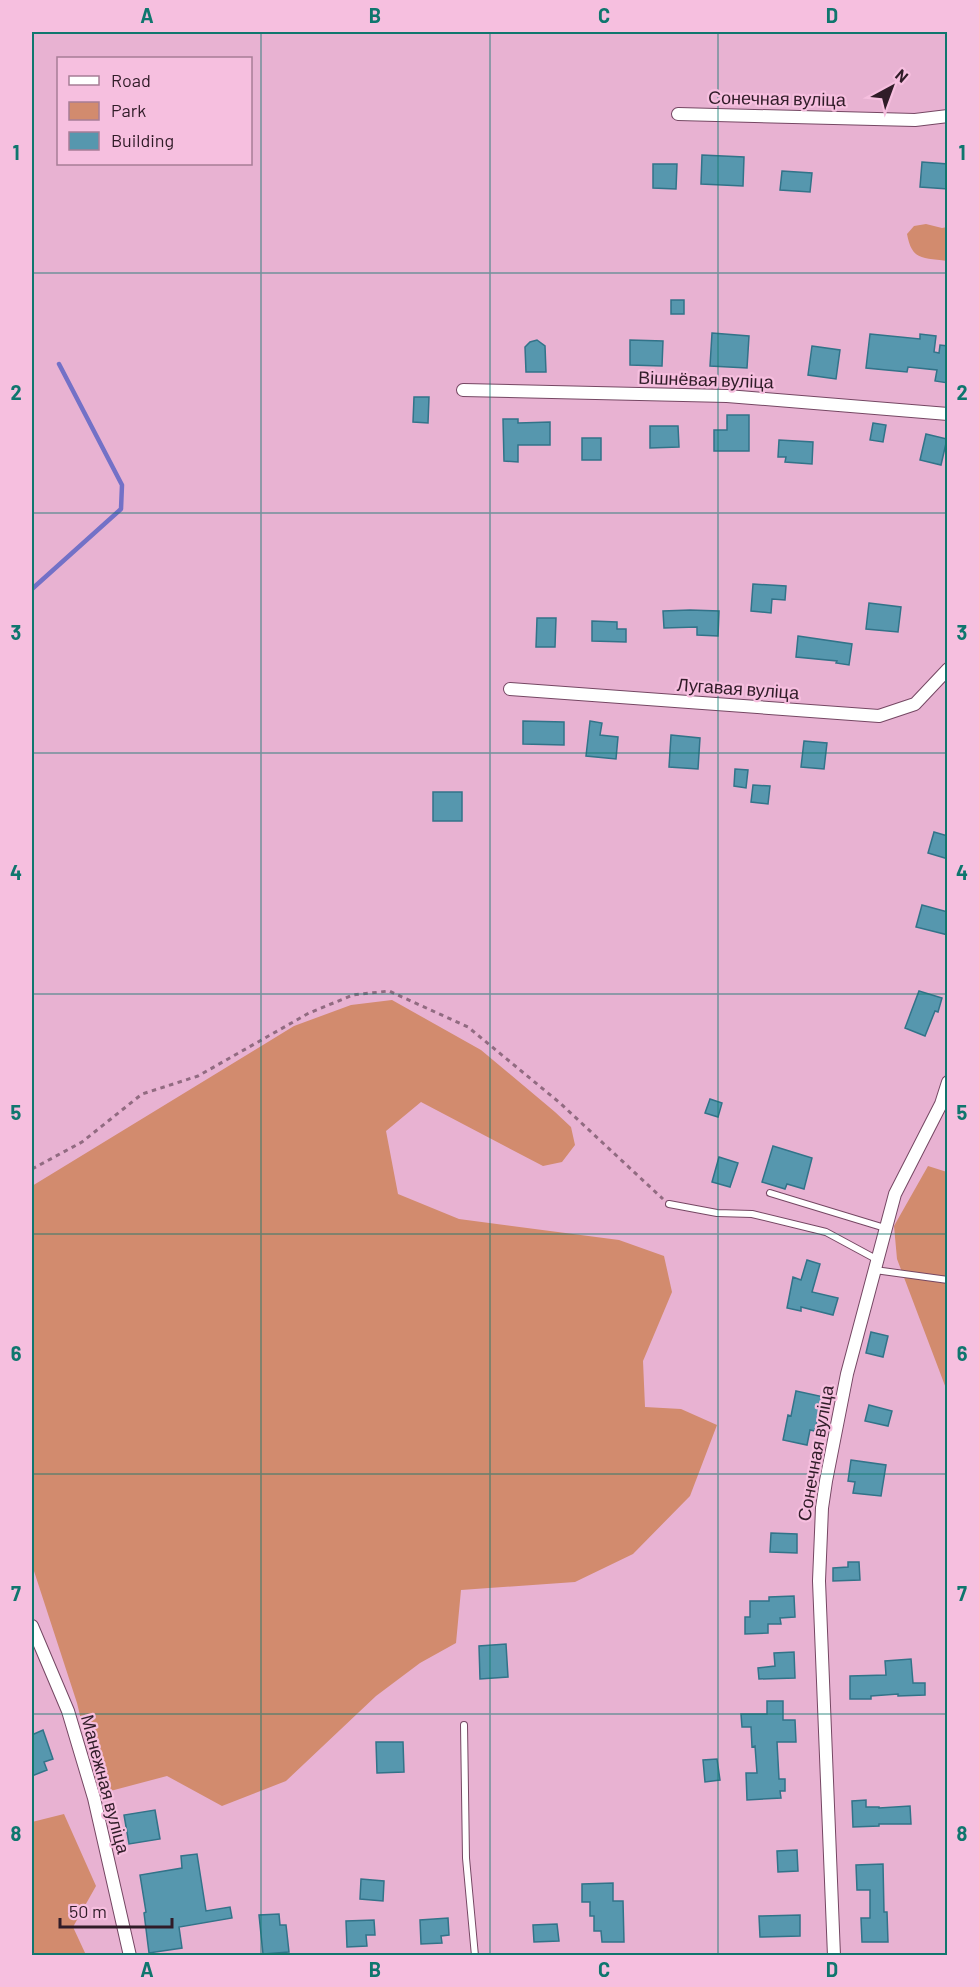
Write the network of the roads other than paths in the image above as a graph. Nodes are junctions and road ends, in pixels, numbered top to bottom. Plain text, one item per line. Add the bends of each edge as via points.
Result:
1 (678, 114) dead end
2 (948, 116) edge
3 (463, 390) dead end
4 (948, 414) edge
5 (948, 669) edge
6 (510, 689) dead end
7 (948, 1082) edge
8 (770, 1193) dead end
9 (669, 1204) road end
10 (885, 1228) junction
11 (876, 1265) junction
12 (948, 1280) edge
13 (32, 1626) edge
14 (464, 1725) dead end
15 (130, 1956) edge
16 (475, 1956) edge
17 (834, 1956) edge

1 - 2 street, Сонечная вуліца via 915,120
3 - 4 street, Вішнёвая вуліца via 727,396
5 - 6 street, Лугавая вуліца via 915,704 879,716
7 - 10 street, Сонечная вуліца via 941,1104 895,1194
8 - 10 lane
9 - 11 lane via 717,1213 752,1214 826,1232
10 - 11 street, Сонечная вуліца
11 - 12 lane
11 - 17 street, Сонечная вуліца via 847,1374 826,1481 820,1537
13 - 15 street, Манежная вуліца via 68,1711 94,1798
14 - 16 lane via 466,1858

